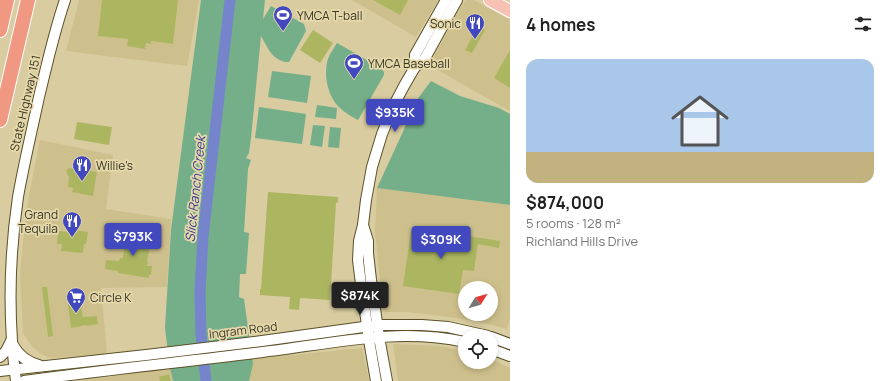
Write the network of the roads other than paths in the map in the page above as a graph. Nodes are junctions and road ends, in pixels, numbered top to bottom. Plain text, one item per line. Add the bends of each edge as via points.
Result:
1 (7, 0) edge
2 (28, 0) edge
3 (65, 0) edge
4 (446, 0) edge
5 (457, 0) edge
6 (490, 0) edge
7 (510, 11) edge
8 (0, 30) edge
9 (415, 67) junction
10 (0, 120) edge
11 (372, 326) junction
12 (458, 329) edge
13 (374, 338) junction
14 (12, 339) junction
15 (498, 340) edge
16 (262, 341) junction
17 (458, 341) edge
18 (510, 344) edge
19 (263, 352) junction
20 (498, 352) edge
21 (0, 356) edge
22 (510, 356) edge
23 (171, 357) junction
24 (47, 366) junction
25 (15, 370) junction
26 (0, 371) edge
27 (42, 380) edge
28 (16, 381) edge
29 (24, 381) edge
30 (376, 381) edge
31 (387, 381) edge

1 - 8 highway
2 - 10 highway
3 - 14 main road, State Highway 151 via 34,120 18,198 11,277
4 - 9 main road via 415,55
5 - 9 main road via 424,60
6 - 7 main road
9 - 11 main road via 394,105 382,134 366,200 363,225 368,241
11 - 12 main road, Ingram Road via 422,325
11 - 13 main road
11 - 16 main road, Ingram Road
13 - 17 main road, Ingram Road via 406,336
13 - 19 main road, Ingram Road
13 - 30 main road
13 - 31 main road
14 - 21 main road via 6,351
14 - 24 main road via 23,359
14 - 25 main road, State Highway 151
15 - 18 main road
16 - 19 main road
16 - 23 main road, Ingram Road
19 - 23 main road, Ingram Road via 230,356
20 - 22 main road
23 - 24 main road, Ingram Road
23 - 27 main road, Ingram Road via 147,366
24 - 25 main road, Ingram Road
25 - 26 main road, Ingram Road
25 - 28 main road, State Highway 151
27 - 29 main road, Ingram Road

